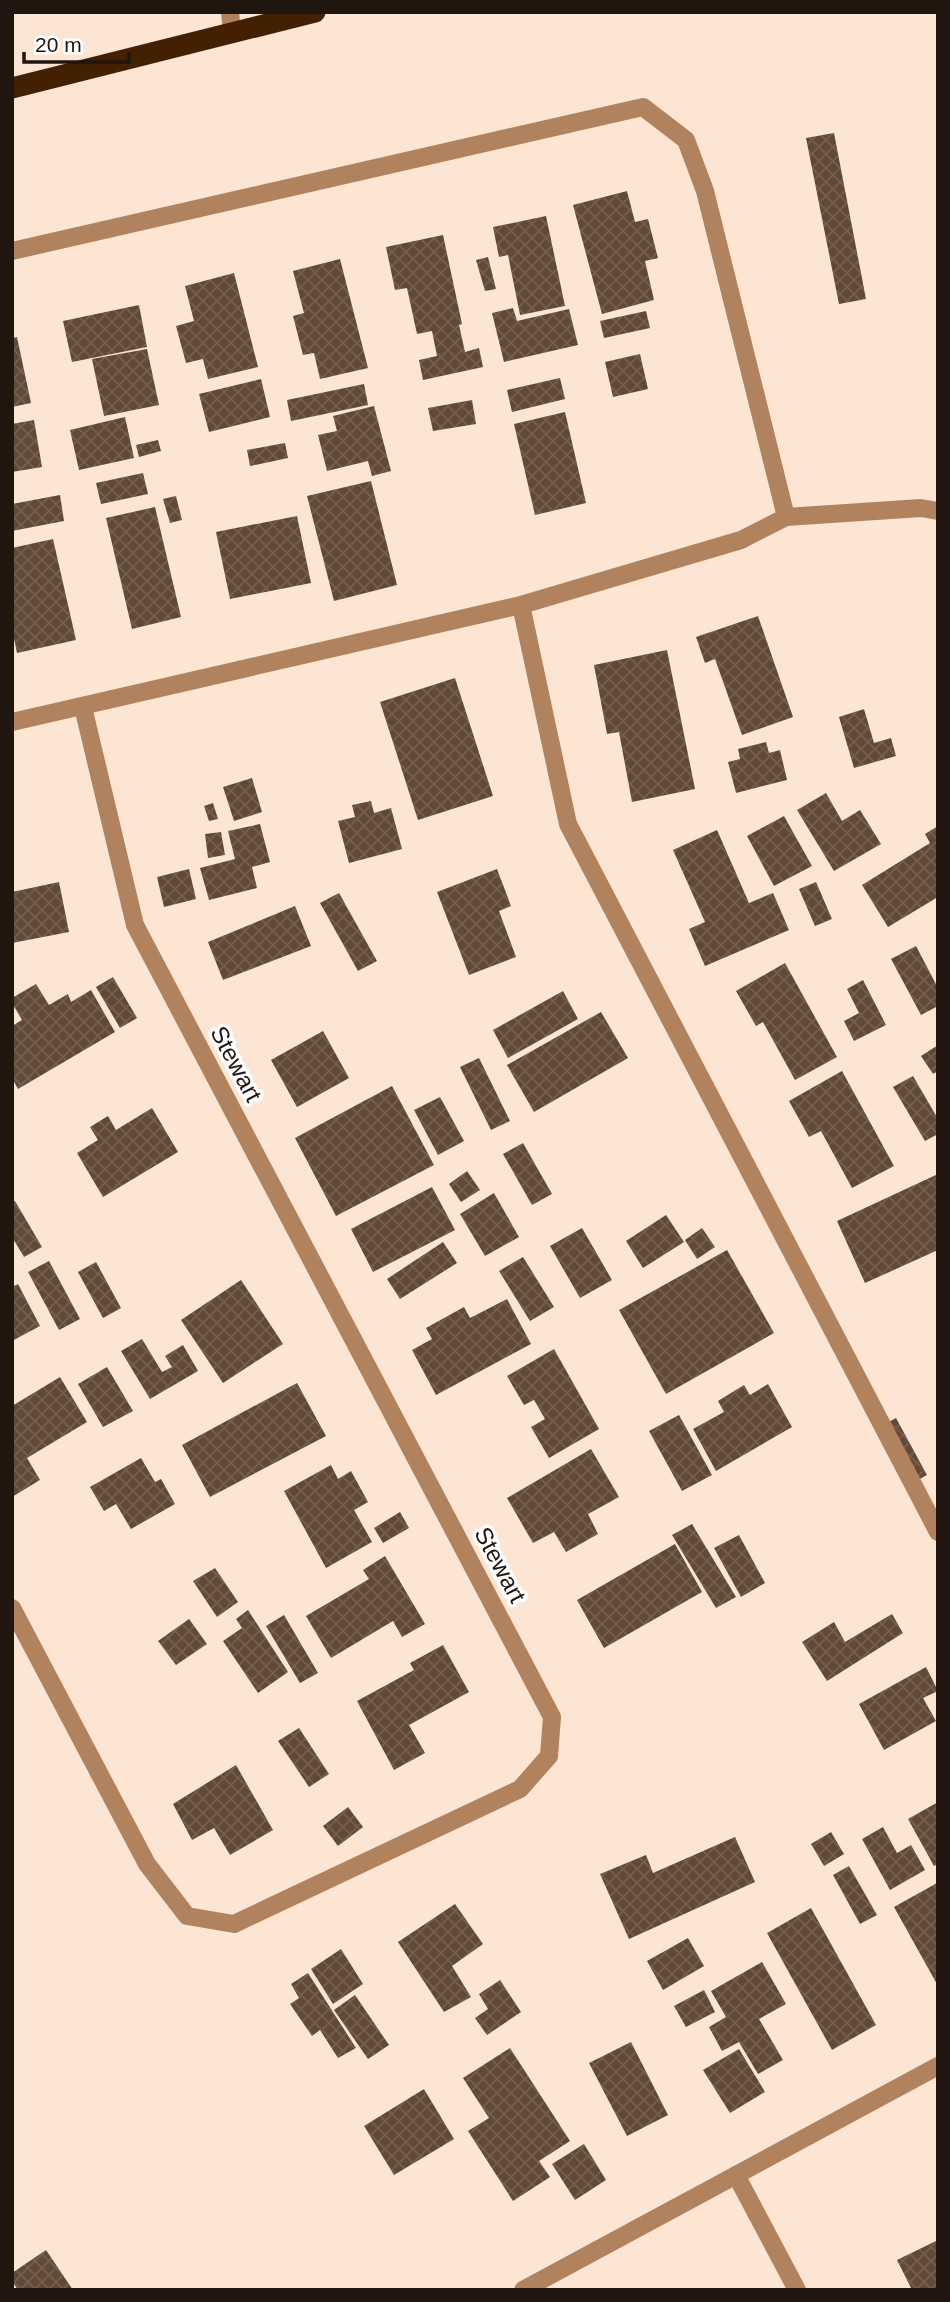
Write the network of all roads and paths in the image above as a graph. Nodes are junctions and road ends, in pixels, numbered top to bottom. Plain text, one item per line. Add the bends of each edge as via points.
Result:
1 (316, 12) edge
2 (232, 22) edge
3 (12, 88) edge
4 (12, 251) edge
5 (938, 511) edge
6 (786, 516) junction
7 (521, 605) junction
8 (83, 707) junction
9 (12, 722) edge
10 (938, 1531) edge
11 (12, 1608) edge
12 (938, 2066) edge
13 (736, 2175) junction
14 (523, 2290) edge
15 (797, 2290) edge

1 - 2 highway
2 - 3 highway
4 - 6 street via 643,107 686,140 705,191
5 - 6 street via 921,508
6 - 7 street via 741,540
7 - 8 street
7 - 10 street via 568,824
8 - 9 street
8 - 11 street, Stewart via 135,925 552,1717 549,1756 520,1789 234,1924 187,1916 147,1864
12 - 13 street
13 - 14 street
13 - 15 street

